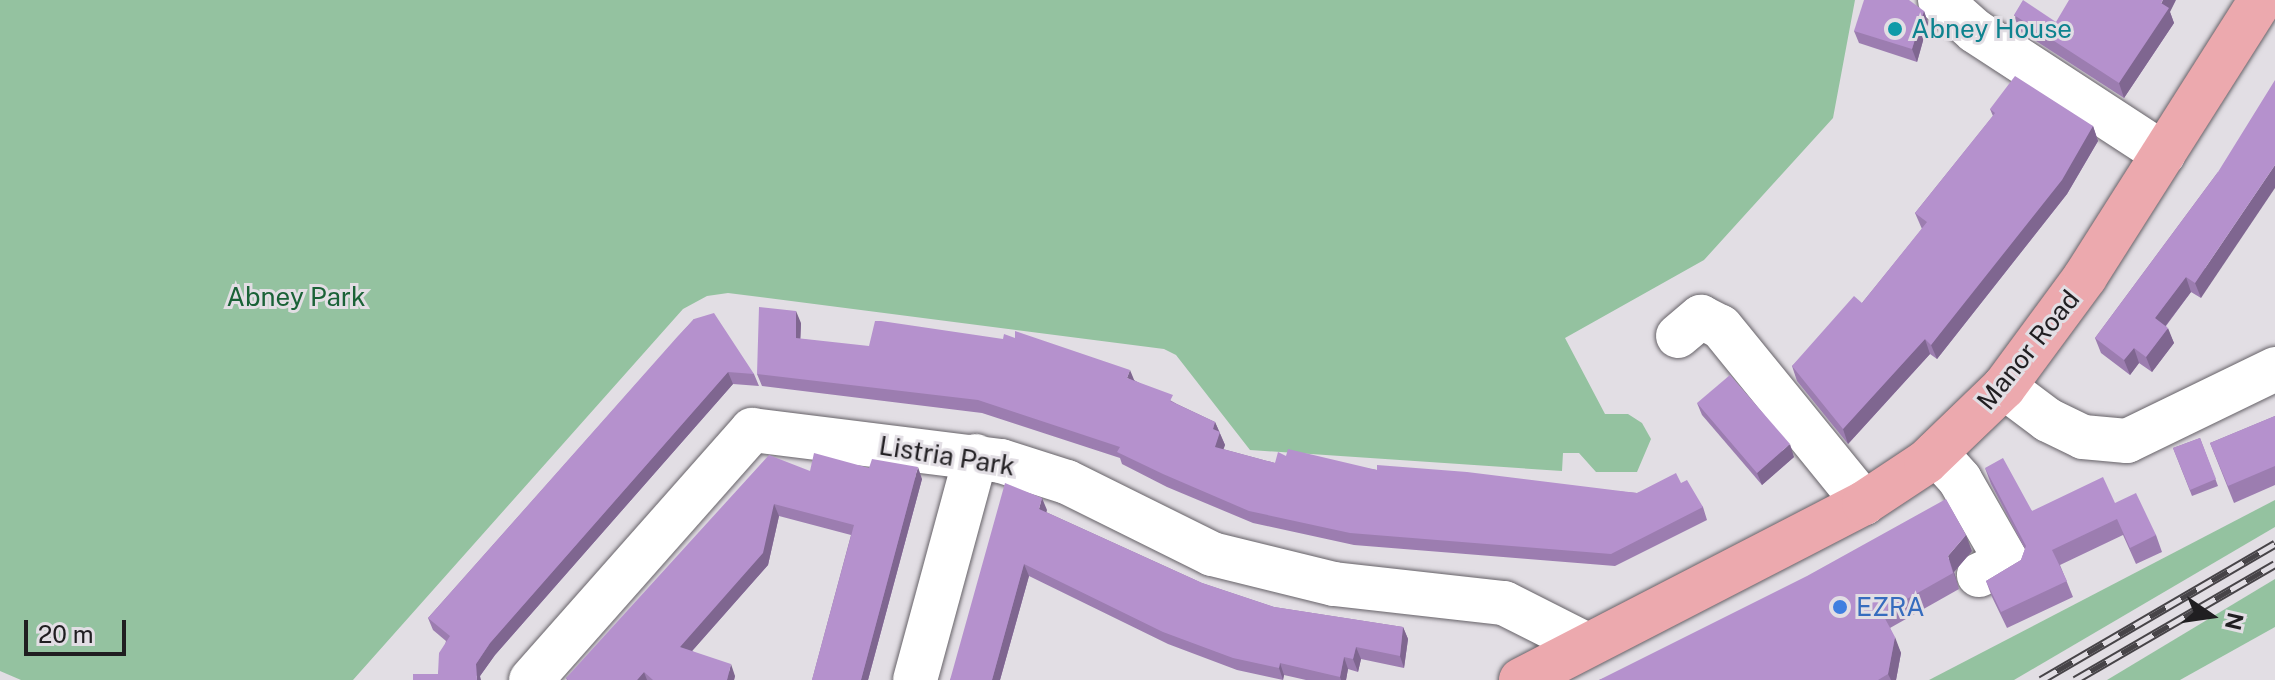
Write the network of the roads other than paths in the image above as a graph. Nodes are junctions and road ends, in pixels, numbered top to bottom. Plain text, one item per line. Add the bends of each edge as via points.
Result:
1 (1940, 0) edge
2 (2261, 0) edge
3 (2164, 154) junction
4 (1678, 336) dead end
5 (2275, 369) edge
6 (2004, 387) junction
7 (1936, 453) junction
8 (976, 456) junction
9 (1864, 503) junction
10 (1979, 575) dead end
11 (1587, 645) junction
12 (531, 680) edge
13 (915, 680) edge
14 (1521, 680) edge

1 - 3 street via 1975,31
2 - 3 main road, Manor Road
3 - 6 main road, Manor Road via 2085,277
4 - 9 street via 1701,317 1721,327
5 - 6 street via 2127,441 2083,437 2048,420
6 - 7 main road, Manor Road
7 - 9 main road, Manor Road
7 - 10 street via 1960,480 2007,562
8 - 11 street, Listria Park via 1067,482 1180,541 1268,572 1504,603
8 - 12 street, Listria Park via 752,430
8 - 13 street
9 - 11 main road, Manor Road
11 - 14 main road, Manor Road

